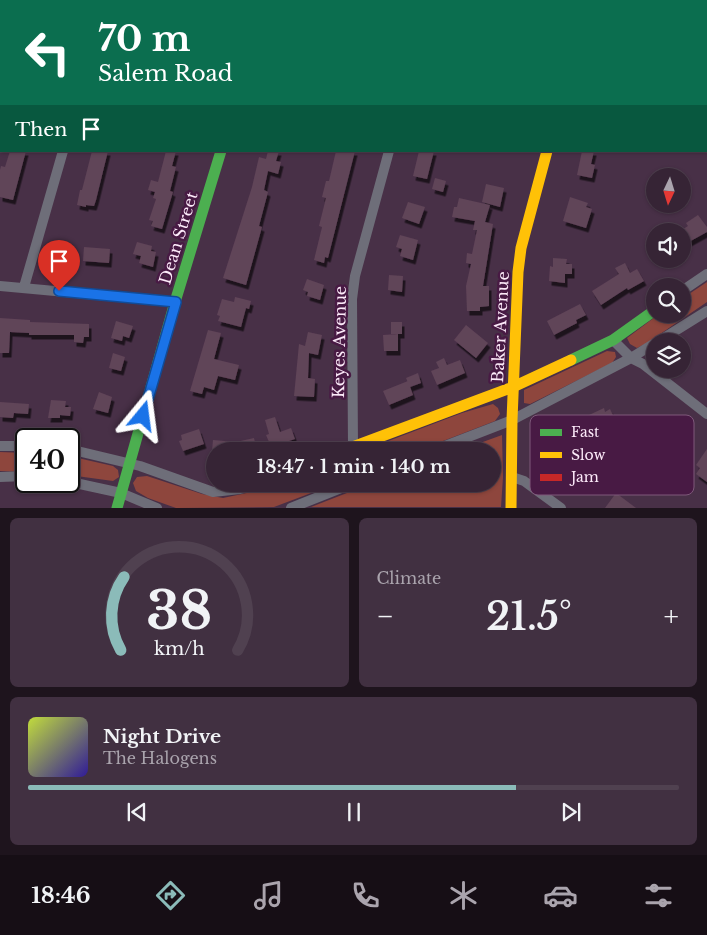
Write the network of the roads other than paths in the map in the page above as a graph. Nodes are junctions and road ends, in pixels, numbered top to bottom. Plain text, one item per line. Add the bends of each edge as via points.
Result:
1 (63, 152) edge
2 (221, 152) edge
3 (388, 152) edge
4 (547, 152) edge
5 (707, 274) edge
6 (691, 285) edge
7 (0, 286) edge
8 (24, 287) junction
9 (176, 302) junction
10 (707, 311) edge
11 (646, 316) edge
12 (672, 333) edge
13 (613, 340) junction
14 (646, 349) edge
15 (631, 358) junction
16 (513, 387) junction
17 (707, 414) edge
18 (512, 420) junction
19 (347, 442) edge
20 (366, 442) edge
21 (455, 442) edge
22 (0, 446) edge
23 (15, 446) edge
24 (80, 451) edge
25 (130, 463) junction
26 (15, 476) edge
27 (0, 477) edge
28 (512, 477) junction
29 (80, 484) edge
30 (530, 485) edge
31 (206, 490) edge
32 (121, 492) junction
33 (331, 492) edge
34 (543, 495) edge
35 (117, 508) edge
36 (157, 508) edge
37 (291, 508) edge
38 (511, 508) edge
39 (561, 508) edge

1 - 8 street
2 - 9 street, Dean Street
3 - 19 street, Keyes Avenue via 355,276
4 - 16 street, Baker Avenue via 521,248
5 - 6 street
7 - 8 street
8 - 9 street
9 - 25 street, Dean Street
10 - 12 street
11 - 13 street
13 - 15 street
13 - 16 street
14 - 15 street
15 - 17 street
15 - 18 street
16 - 18 street, Baker Avenue
16 - 20 street
18 - 21 street
18 - 28 street, Baker Avenue
22 - 23 street
24 - 25 street
25 - 31 street
25 - 32 street, Dean Street
26 - 27 street
28 - 30 street
28 - 38 street, Baker Avenue
29 - 32 street
32 - 35 street, Dean Street
32 - 36 street
33 - 37 street
34 - 39 street

